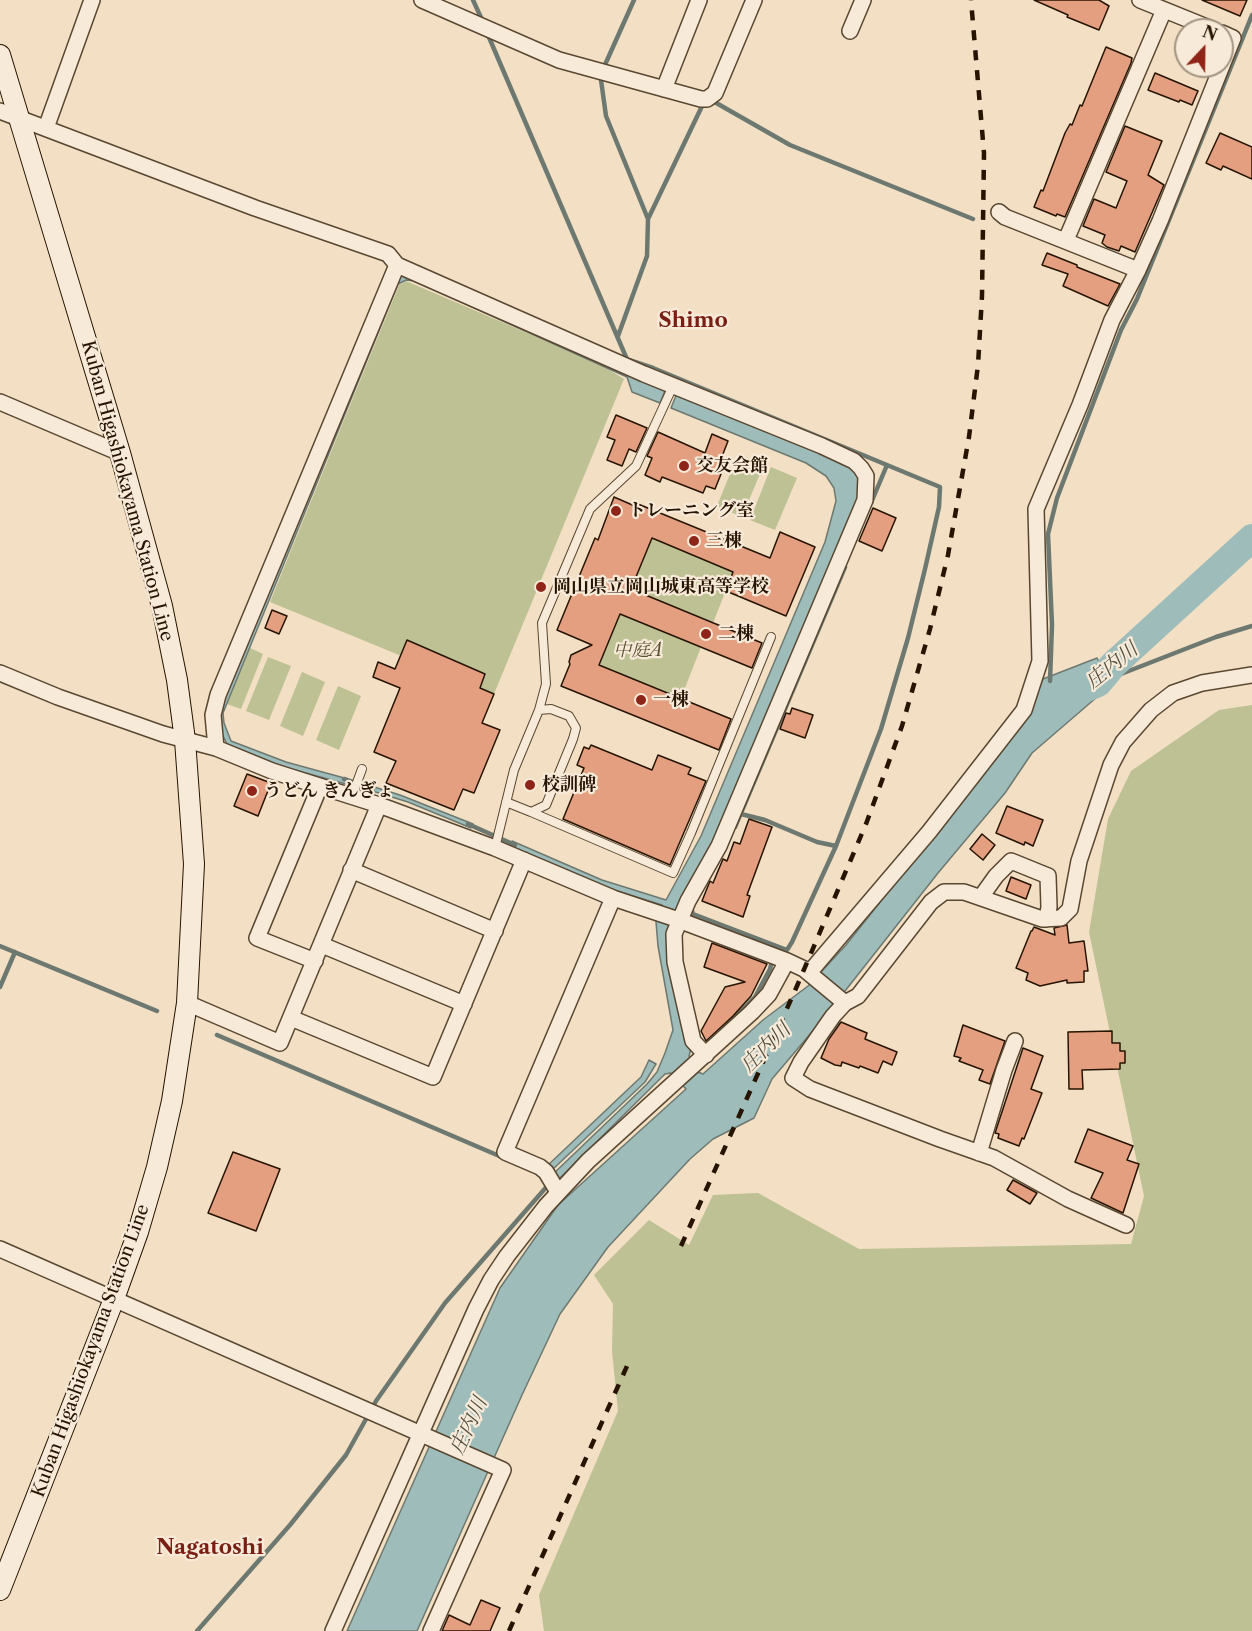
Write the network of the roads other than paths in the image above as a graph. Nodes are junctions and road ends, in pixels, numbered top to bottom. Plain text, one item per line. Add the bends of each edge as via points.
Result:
1 (92, 0) edge
2 (422, 0) edge
3 (699, 0) edge
4 (754, 0) edge
5 (863, 0) edge
6 (1140, 0) edge
7 (1164, 10) junction
8 (1184, 18) edge
9 (850, 31) dead end
10 (0, 55) edge
11 (1217, 78) edge
12 (664, 89) junction
13 (0, 111) edge
14 (19, 120) junction
15 (46, 128) junction
16 (999, 212) dead end
17 (1066, 240) junction
18 (397, 265) junction
19 (1138, 270) junction
20 (672, 388) junction
21 (0, 402) edge
22 (120, 453) junction
23 (771, 638) dead end
24 (0, 673) edge
25 (1252, 675) edge
26 (538, 710) junction
27 (185, 740) junction
28 (216, 748) junction
29 (362, 770) dead end
30 (320, 786) junction
31 (355, 789) junction
32 (506, 802) junction
33 (379, 805) junction
34 (531, 812) junction
35 (497, 842) junction
36 (524, 860) junction
37 (351, 870) junction
38 (981, 897) junction
39 (613, 898) junction
40 (677, 919) junction
41 (1047, 919) junction
42 (495, 931) junction
43 (322, 945) junction
44 (315, 961) junction
45 (787, 961) junction
46 (811, 975) junction
47 (842, 1001) junction
48 (187, 1003) junction
49 (464, 1004) junction
50 (291, 1018) junction
51 (1014, 1041) dead end
52 (701, 1054) junction
53 (979, 1153) junction
54 (554, 1186) junction
55 (1126, 1225) dead end
56 (0, 1249) edge
57 (114, 1299) junction
58 (423, 1435) junction
59 (0, 1590) edge
60 (333, 1631) edge
61 (431, 1631) edge

1 - 15 street
2 - 12 street via 559,60
3 - 12 street
4 - 12 street via 715,93 706,98
5 - 9 street
6 - 7 street
7 - 8 street
7 - 17 street
10 - 14 main road, Kuban Higashiokayama Station Line
11 - 19 street
13 - 14 street
14 - 15 street
14 - 22 main road, Kuban Higashiokayama Station Line
15 - 18 street via 388,254
16 - 17 street
17 - 19 street
18 - 20 street
18 - 28 street via 218,695 213,715
19 - 46 street via 1112,320 1036,509 1040,661 1024,710
20 - 26 lane via 636,466 590,509 542,623 546,684
20 - 40 street via 848,458 866,476 865,500 719,846
21 - 22 street
22 - 27 main road, Kuban Higashiokayama Station Line via 162,606
23 - 34 lane via 673,873
24 - 27 street
25 - 41 street via 1202,683 1173,693 1122,742 1079,861 1070,909 1061,918
26 - 32 lane
26 - 34 lane via 551,709 569,716 576,728 546,805
27 - 28 street
27 - 48 main road, Kuban Higashiokayama Station Line via 194,864
28 - 30 street
29 - 31 lane
30 - 31 street
30 - 44 street via 257,938
31 - 33 street
32 - 34 lane
32 - 35 lane
33 - 35 street
33 - 37 street
35 - 36 street
36 - 39 street
36 - 42 street
37 - 42 street
37 - 43 street
38 - 41 street
38 - 41 street via 1011,861 1048,876
38 - 47 street via 944,892 931,902 858,996
39 - 40 street
39 - 54 street via 505,1152 540,1167
40 - 45 street
40 - 52 street via 675,962 693,1041
42 - 49 street
43 - 44 street
43 - 49 street
44 - 50 street
45 - 46 street
45 - 52 street via 769,994
46 - 47 street
47 - 53 street via 793,1078 810,1089
48 - 50 street via 280,1042
48 - 57 main road, Kuban Higashiokayama Station Line via 157,1167
49 - 50 street via 434,1077
51 - 53 street
52 - 54 street via 588,1161
53 - 55 street
54 - 58 street via 491,1280
56 - 57 street
57 - 58 street
57 - 59 main road, Kuban Higashiokayama Station Line
58 - 60 street
58 - 61 street via 502,1470

